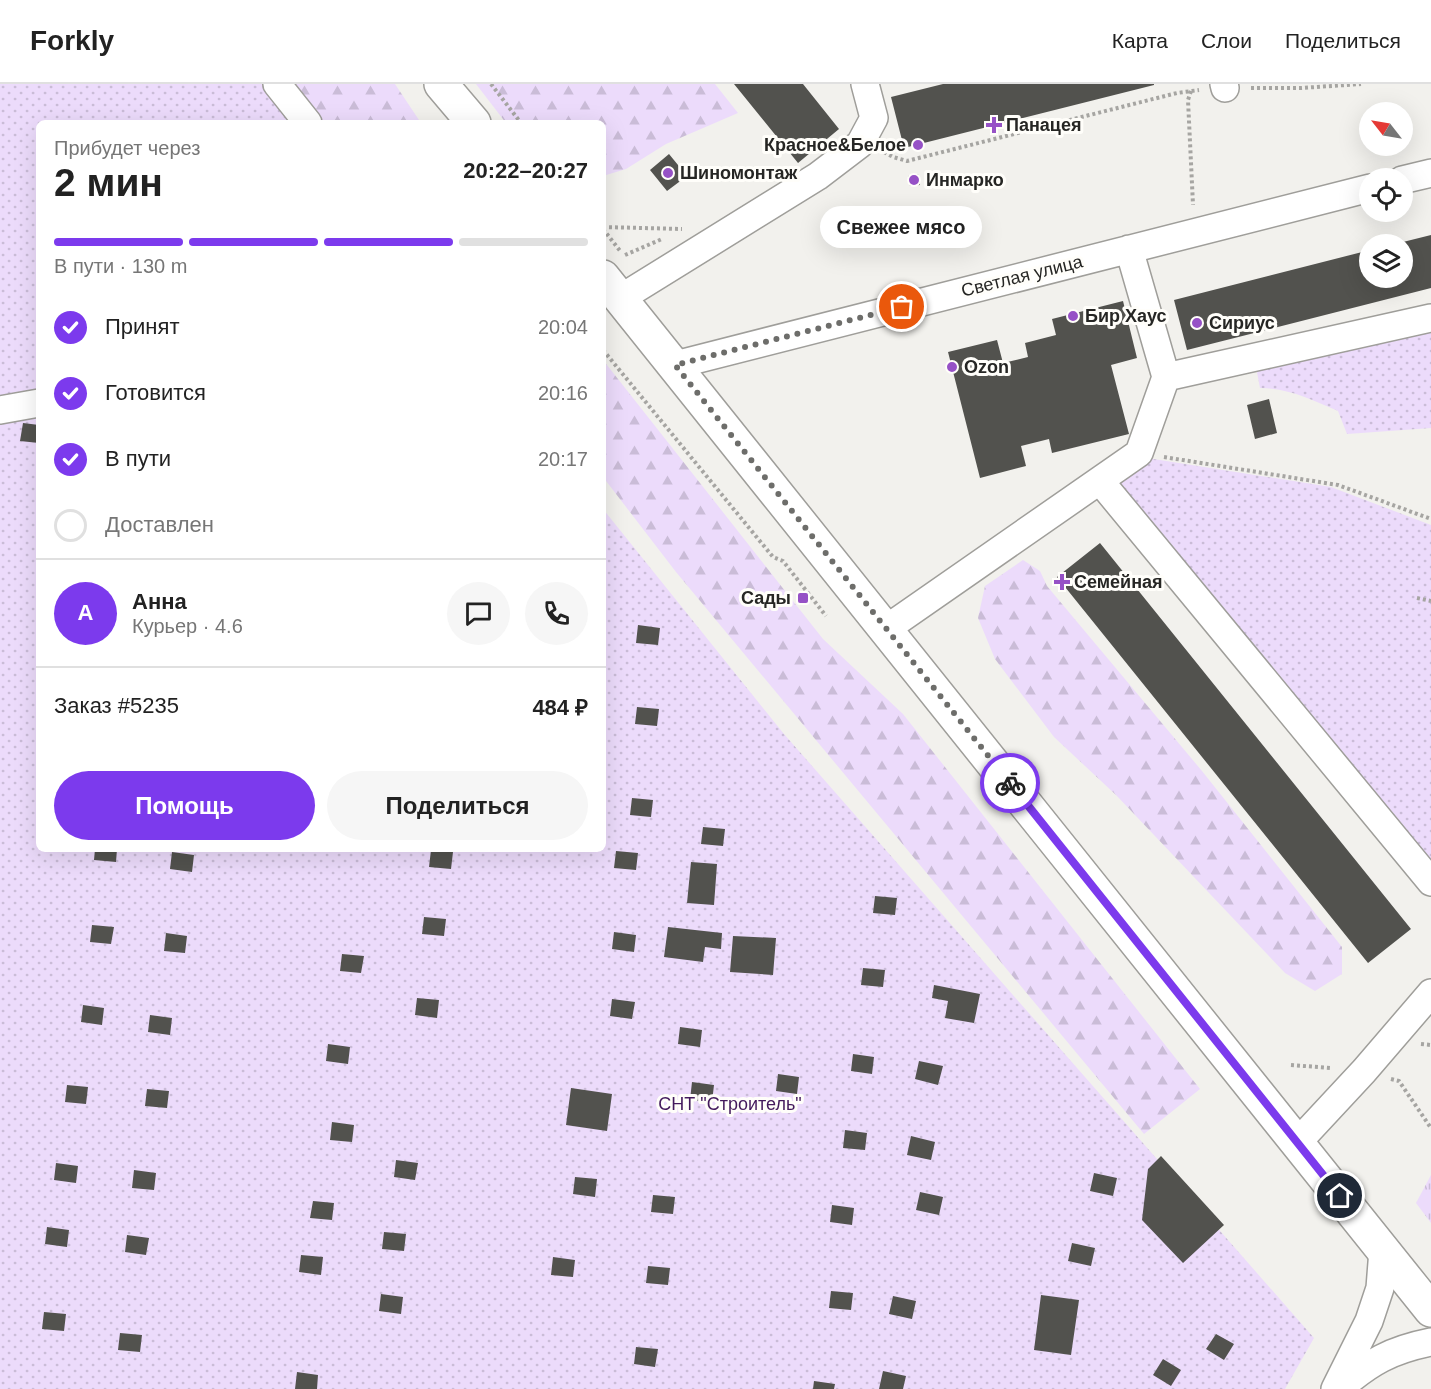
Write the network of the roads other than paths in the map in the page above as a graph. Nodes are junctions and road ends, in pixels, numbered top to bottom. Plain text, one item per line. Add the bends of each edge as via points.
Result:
1 (277, 84) edge
2 (441, 84) edge
3 (865, 84) edge
4 (306, 120) edge
5 (471, 120) edge
6 (1431, 173) edge
7 (1413, 177) edge
8 (1359, 191) edge
9 (1129, 249) junction
10 (616, 277) edge
11 (1431, 318) edge
12 (675, 365) junction
13 (1166, 377) junction
14 (36, 404) edge
15 (0, 410) edge
16 (1100, 481) junction
17 (886, 629) junction
18 (1431, 882) edge
19 (1431, 993) edge
20 (1297, 1143) junction
21 (1383, 1250) junction
22 (1431, 1310) edge
23 (1431, 1342) edge
24 (1337, 1389) edge

1 - 4 street
2 - 5 main road
3 - 10 street via 874,118 860,144 818,176
6 - 7 street
8 - 9 street, Светлая улица
9 - 12 street, Светлая улица
9 - 13 street
10 - 12 main road
11 - 13 street
12 - 17 main road
13 - 16 street via 1139,453
14 - 15 street
16 - 17 street
16 - 18 street
17 - 20 main road
19 - 20 street
20 - 21 main road
21 - 22 main road
21 - 24 street via 1380,1288
23 - 24 street via 1400,1349 1362,1369

